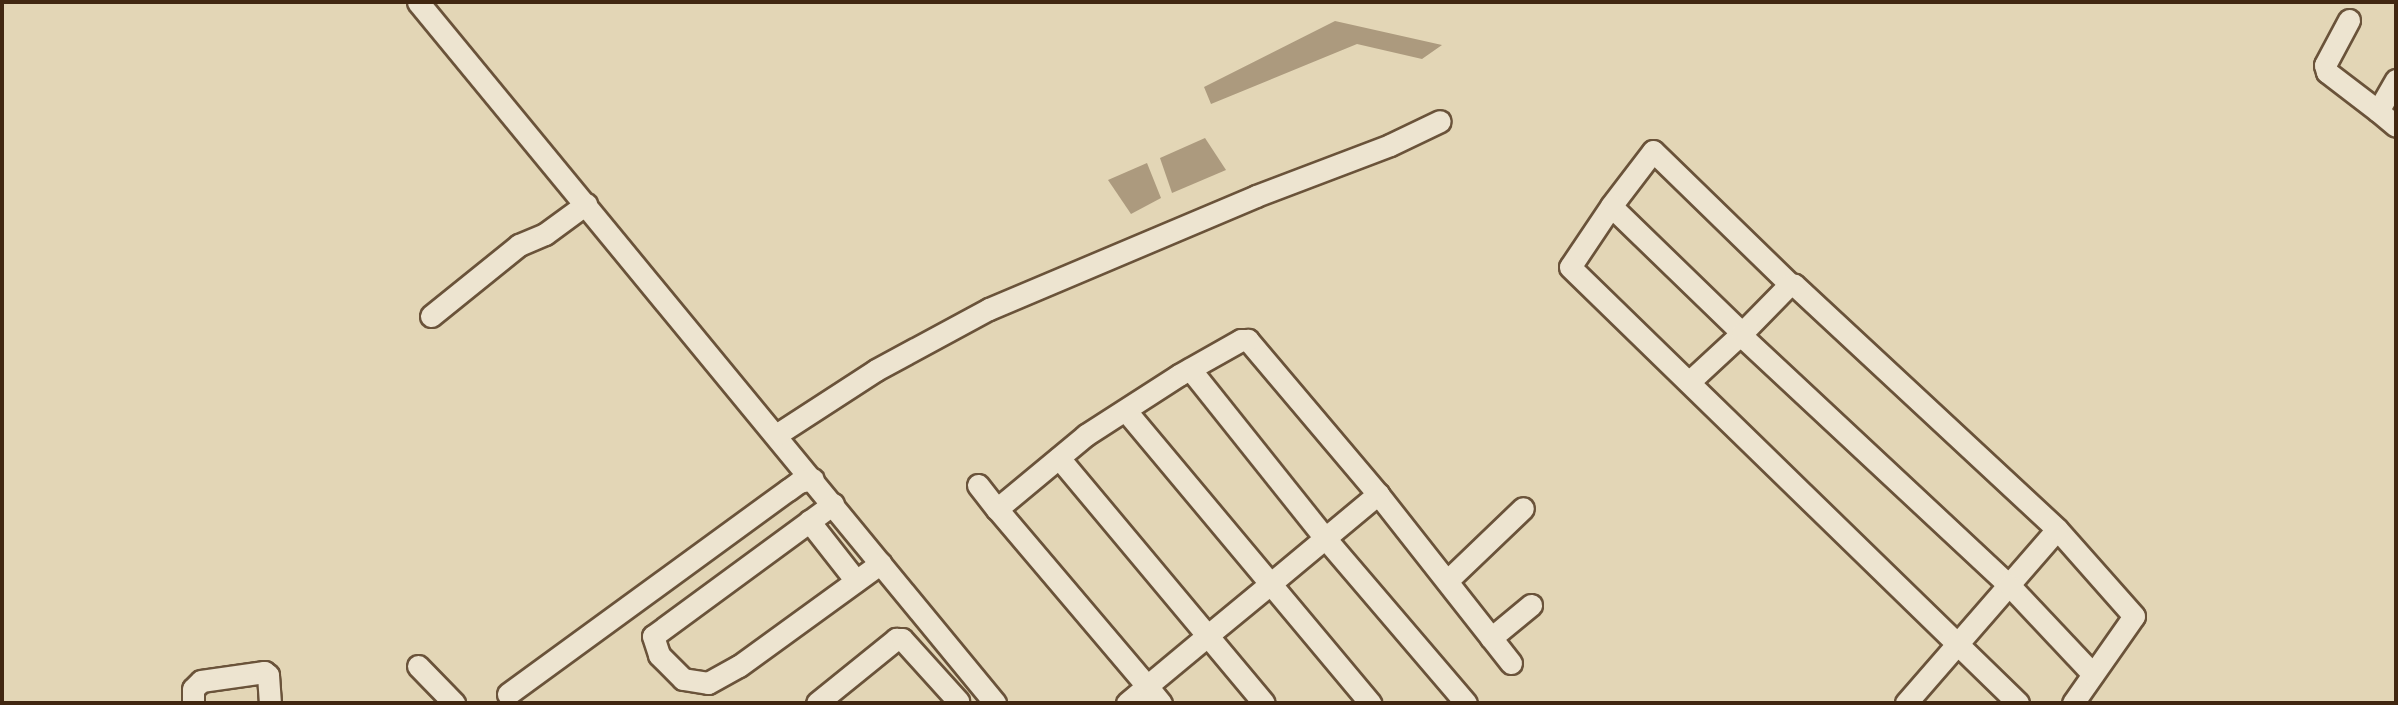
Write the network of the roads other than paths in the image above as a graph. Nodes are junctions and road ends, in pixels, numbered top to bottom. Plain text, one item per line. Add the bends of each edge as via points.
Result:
1 (418, 2) edge
2 (2348, 20) dead end
3 (2396, 80) edge
4 (2378, 111) junction
5 (1440, 121) dead end
6 (2396, 126) edge
7 (586, 204) junction
8 (1611, 206) junction
9 (1791, 285) junction
10 (431, 316) dead end
11 (1742, 333) junction
12 (1190, 369) junction
13 (1689, 382) junction
14 (1126, 411) junction
15 (776, 435) junction
16 (1059, 458) junction
17 (813, 479) junction
18 (978, 485) dead end
19 (1378, 494) junction
20 (832, 504) junction
21 (1523, 508) dead end
22 (997, 509) junction
23 (809, 521) junction
24 (2057, 529) junction
25 (1325, 538) junction
26 (881, 563) junction
27 (856, 581) junction
28 (1447, 582) junction
29 (1270, 584) junction
30 (2009, 585) junction
31 (1531, 604) dead end
32 (1208, 636) junction
33 (1491, 638) junction
34 (1958, 643) junction
35 (1511, 663) dead end
36 (418, 666) dead end
37 (2093, 674) junction
38 (980, 684) junction
39 (1147, 686) junction
40 (508, 694) dead end
41 (433, 696) edge
42 (957, 702) edge
43 (193, 703) edge
44 (270, 703) edge
45 (454, 703) edge
46 (817, 703) edge
47 (995, 703) edge
48 (1126, 703) edge
49 (1161, 703) edge
50 (1264, 703) edge
51 (1370, 703) edge
52 (1466, 703) edge
53 (1906, 703) edge
54 (2018, 703) edge
55 (2073, 703) edge

1 - 7 street
2 - 4 street via 2325,70
3 - 4 street
4 - 6 street
5 - 15 street via 989,309 876,370
7 - 10 street via 545,234 519,245
7 - 15 street
8 - 9 street via 1653,151
8 - 11 street
8 - 13 street via 1570,267
9 - 11 street
9 - 24 street
11 - 13 street
11 - 30 street
12 - 14 street
12 - 19 street via 1248,340
12 - 25 street
13 - 34 street
14 - 16 street
14 - 29 street
15 - 17 street
16 - 22 street
16 - 32 street
17 - 20 street
17 - 40 street via 788,490
18 - 22 street
19 - 25 street
19 - 28 street
20 - 23 street
20 - 26 street
21 - 28 street
22 - 39 street
23 - 27 street
23 - 27 street via 653,636 659,656 684,680 708,683 739,666
24 - 30 street
24 - 37 street via 2134,616
25 - 29 street
25 - 52 street
26 - 27 street
26 - 38 street
28 - 33 street
29 - 32 street
29 - 51 street
30 - 34 street
30 - 37 street
31 - 33 street
32 - 39 street
32 - 50 street
33 - 35 street
34 - 53 street
34 - 54 street
36 - 41 street
37 - 55 street
38 - 42 street
38 - 47 street
39 - 48 street
39 - 49 street
41 - 45 street
42 - 46 street via 902,639 896,639
43 - 44 street via 193,689 201,681 264,672

